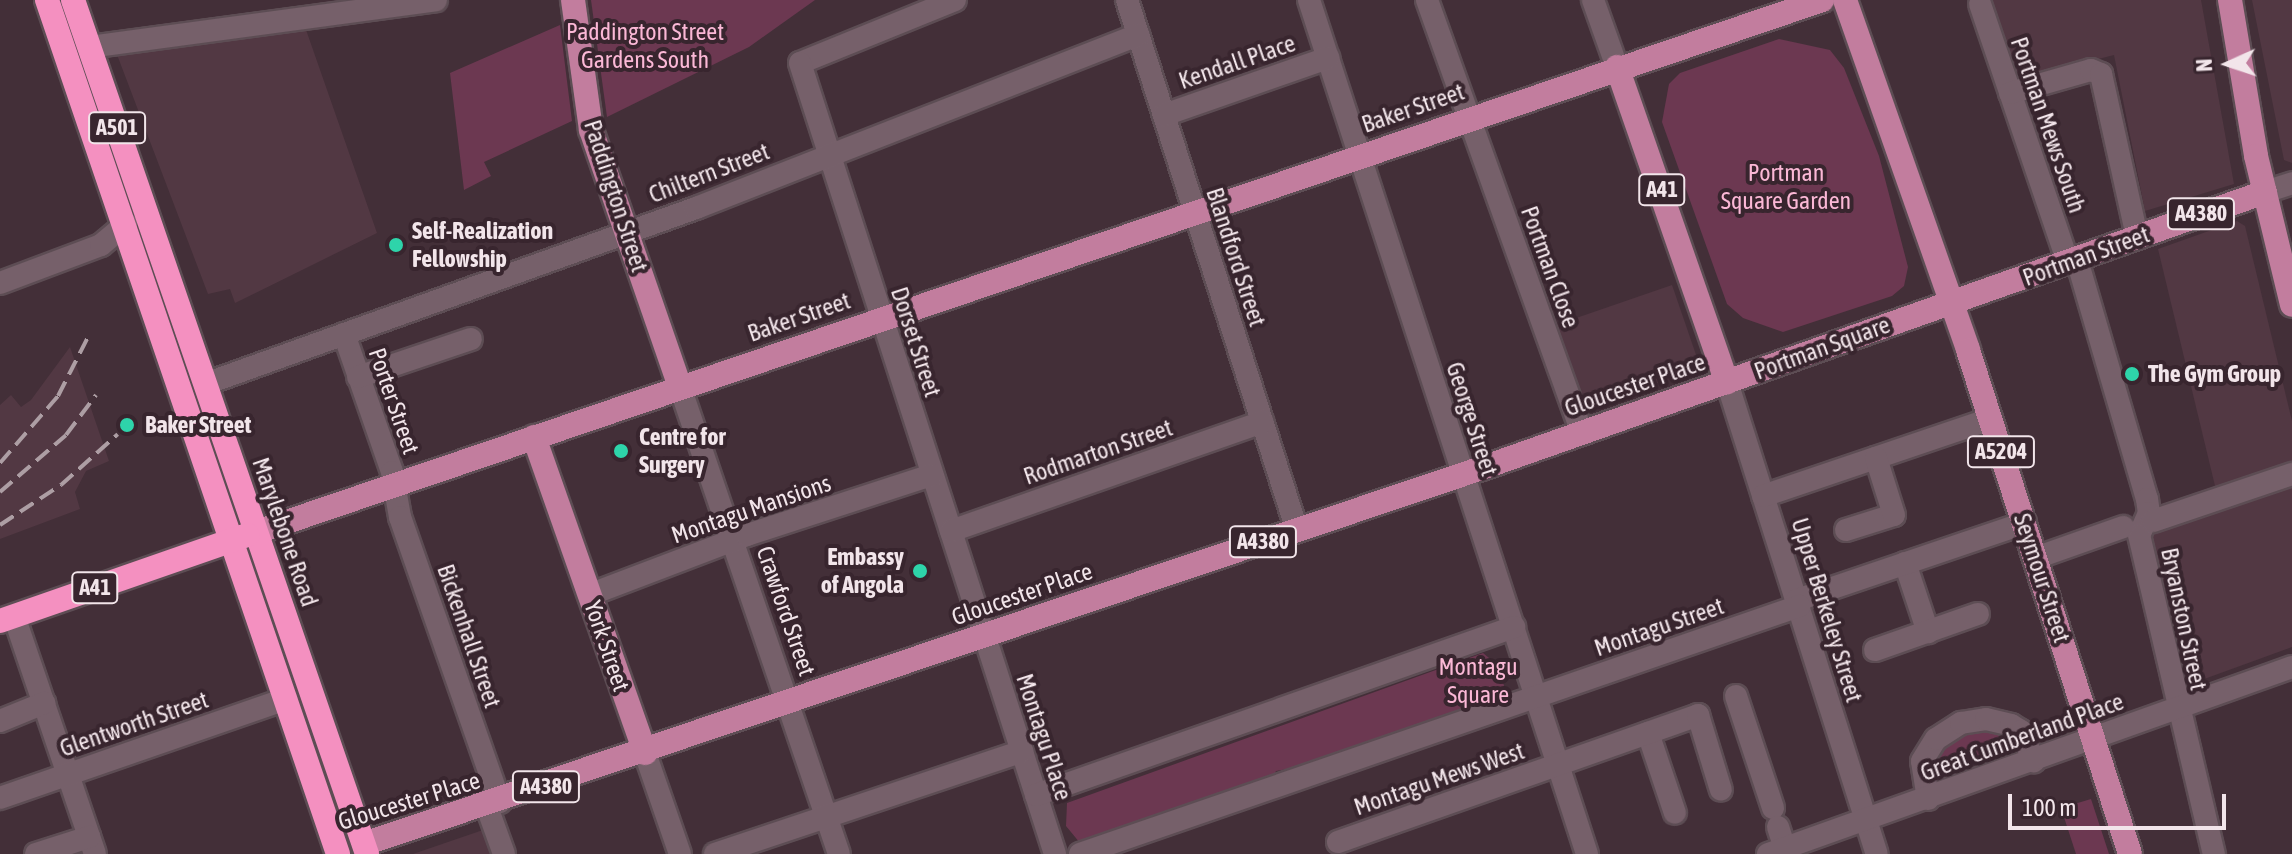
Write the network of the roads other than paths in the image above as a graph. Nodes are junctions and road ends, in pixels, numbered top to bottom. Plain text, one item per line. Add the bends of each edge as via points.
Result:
1 (47, 0) edge
2 (73, 0) edge
3 (430, 0) edge
4 (573, 0) edge
5 (955, 0) edge
6 (1127, 0) edge
7 (1309, 0) edge
8 (1427, 0) edge
9 (1593, 0) edge
10 (1822, 0) edge
11 (1845, 0) edge
12 (2230, 0) edge
13 (1980, 4) dead end
14 (1138, 35) junction
15 (90, 47) junction
16 (1328, 58) junction
17 (1617, 67) junction
18 (2010, 93) junction
19 (1164, 115) junction
20 (1469, 119) junction
21 (829, 154) junction
22 (1360, 155) junction
23 (2292, 183) edge
24 (2265, 192) junction
25 (1195, 212) junction
26 (126, 224) junction
27 (626, 232) junction
28 (2137, 237) junction
29 (2072, 261) junction
30 (0, 283) edge
31 (1952, 302) junction
32 (2292, 305) edge
33 (881, 319) junction
34 (344, 334) junction
35 (471, 339) dead end
36 (358, 377) junction
37 (1727, 382) junction
38 (205, 384) junction
39 (680, 387) junction
40 (1991, 419) junction
41 (1262, 422) junction
42 (1582, 433) junction
43 (534, 437) junction
44 (1876, 458) junction
45 (1462, 474) junction
46 (2292, 474) edge
47 (932, 475) junction
48 (393, 485) junction
49 (1763, 496) junction
50 (2153, 521) dead end
51 (2025, 523) junction
52 (2123, 527) dead end
53 (1297, 530) junction
54 (1846, 530) dead end
55 (951, 531) junction
56 (257, 532) junction
57 (233, 540) junction
58 (734, 540) junction
59 (2044, 555) dead end
60 (1905, 563) junction
61 (589, 595) junction
62 (1798, 603) junction
63 (1978, 614) dead end
64 (7, 618) edge
65 (1514, 627) junction
66 (1928, 632) junction
67 (985, 636) junction
68 (1875, 650) dead end
69 (2292, 667) edge
70 (1736, 696) dead end
71 (1536, 697) junction
72 (286, 699) junction
73 (789, 702) junction
74 (44, 703) junction
75 (2177, 709) junction
76 (0, 721) edge
77 (1648, 733) junction
78 (2093, 740) junction
79 (1022, 751) junction
80 (645, 753) junction
81 (2034, 761) junction
82 (1558, 765) junction
83 (68, 774) junction
84 (1721, 790) dead end
85 (1036, 795) junction
86 (0, 798) edge
87 (1928, 799) junction
88 (493, 805) junction
89 (1675, 813) dead end
90 (827, 817) junction
91 (1865, 820) junction
92 (1778, 838) edge
93 (1338, 842) dead end
94 (92, 846) edge
95 (365, 849) edge
96 (36, 854) edge
97 (336, 854) edge
98 (504, 854) edge
99 (680, 854) edge
100 (715, 854) edge
101 (839, 854) edge
102 (1055, 854) edge
103 (1080, 854) edge
104 (1587, 854) edge
105 (1877, 854) edge
106 (2130, 854) edge
107 (2214, 854) edge

1 - 26 highway, A501
2 - 15 highway, Marylebone Road / A501
3 - 15 street
4 - 27 main road, Paddington Street via 591,130
5 - 21 street, Dorset Street via 800,63
6 - 14 street, Blandford Street
7 - 16 street, George Street
8 - 20 street, Portman Close
9 - 17 street
10 - 17 main road, A41
11 - 31 main road, A5204
12 - 24 main road
13 - 18 street, Portman Mews South
14 - 19 street, Blandford Street
14 - 21 street, Chiltern Street
15 - 38 highway, Marylebone Road / A501
16 - 19 street, Kendall Place
16 - 22 street, George Street
17 - 20 main road, Baker Street / A41
17 - 37 main road, Portman Square / A41
18 - 28 street via 2091,70 2101,74
18 - 29 street, Portman Mews South
19 - 25 street, Blandford Street
20 - 22 main road, Baker Street / A41
20 - 42 street, Portman Close
21 - 27 street, Chiltern Street
21 - 33 street, Dorset Street
22 - 25 main road, Baker Street / A41
22 - 45 street, George Street
23 - 24 street
24 - 28 main road, Portman Street / A4380
24 - 32 main road
25 - 33 main road, Baker Street / A41
25 - 41 street, Blandford Street
26 - 30 street via 101,245
26 - 57 highway, A501
27 - 34 street, Chiltern Street
27 - 39 main road, Paddington Street
28 - 29 main road, Portman Street / A4380
29 - 31 main road, Portman Street / A4380
29 - 75 street, Bryanston Street via 2147,499 2149,513 2139,535
31 - 37 main road, Portman Square / A4380
31 - 40 main road, Seymour Street / A5204
33 - 39 main road, Baker Street / A41
33 - 47 street, Dorset Street
34 - 36 street, Porter Street
34 - 38 street, Chiltern Street
35 - 36 street
36 - 48 street, Porter Street
37 - 42 main road, Gloucester Place / A4380
37 - 49 street, Upper Berkeley Street
38 - 56 highway, Marylebone Road / A501
39 - 43 main road, Baker Street / A41
39 - 58 street, Crawford Street
40 - 44 street
40 - 51 main road, Seymour Street / A5204
41 - 53 street, Blandford Street
41 - 55 street, Rodmarton Street
42 - 45 main road, Gloucester Place / A4380
43 - 48 main road, Baker Street / A41
43 - 61 main road, York Street
44 - 49 street
44 - 54 street via 1894,515
45 - 53 main road, Gloucester Place / A4380
45 - 65 street, George Street
46 - 50 street
47 - 55 street, Dorset Street
47 - 58 street, Montagu Mansions
48 - 56 main road, Baker Street / A41
48 - 88 street, Bickenhall Street
49 - 62 street, Upper Berkeley Street
51 - 60 street, Montagu Street
51 - 78 main road, Seymour Street / A5204
52 - 59 street
53 - 67 main road, Gloucester Place / A4380
55 - 67 street, Dorset Street
56 - 57 highway, Baker Street / A41
56 - 95 highway, Marylebone Road / A501
57 - 64 highway, Baker Street / A41
57 - 72 highway, A501
58 - 61 street, Montagu Mansions
58 - 73 street, Crawford Street
60 - 62 street, Montagu Street
60 - 66 street
61 - 80 main road, York Street
62 - 71 street, Montagu Street
62 - 91 street, Upper Berkeley Street
63 - 66 street
64 - 74 street
65 - 71 street, George Street
65 - 85 street
66 - 68 street
67 - 73 main road, Gloucester Place / A4380
67 - 79 street, Montagu Place
69 - 75 street, Great Cumberland Place
70 - 92 street
71 - 82 street, George Street
71 - 103 street
72 - 83 street, Glentworth Street
72 - 97 highway, A501
73 - 80 main road, Gloucester Place / A4380
73 - 90 street, Crawford Street
74 - 76 street
74 - 83 street
75 - 78 street, Great Cumberland Place
75 - 107 street, Bryanston Street
77 - 82 street, Montagu Mews West
77 - 84 street, Montagu Mews West via 1698,715
77 - 89 street
78 - 81 street, Great Cumberland Place
78 - 106 main road, Seymour Street / A5204
79 - 85 street, Montagu Place
79 - 90 street
80 - 88 main road, Gloucester Place / A4380
80 - 99 street, York Street
81 - 87 street, Great Cumberland Place
81 - 87 street via 2021,731 2011,725 1986,719 1961,723 1936,739 1922,761
82 - 93 street, Montagu Mews West
82 - 104 street, George Street
83 - 86 street, Glentworth Street
83 - 94 street
85 - 102 street, Montagu Place
87 - 91 street, Great Cumberland Place
88 - 95 main road, Gloucester Place / A4380
88 - 98 street, Bickenhall Street
90 - 100 street
90 - 101 street, Crawford Street
91 - 92 street, Great Cumberland Place
91 - 105 street, Upper Berkeley Street
94 - 96 street
95 - 97 highway, Gloucester Place / A4380

